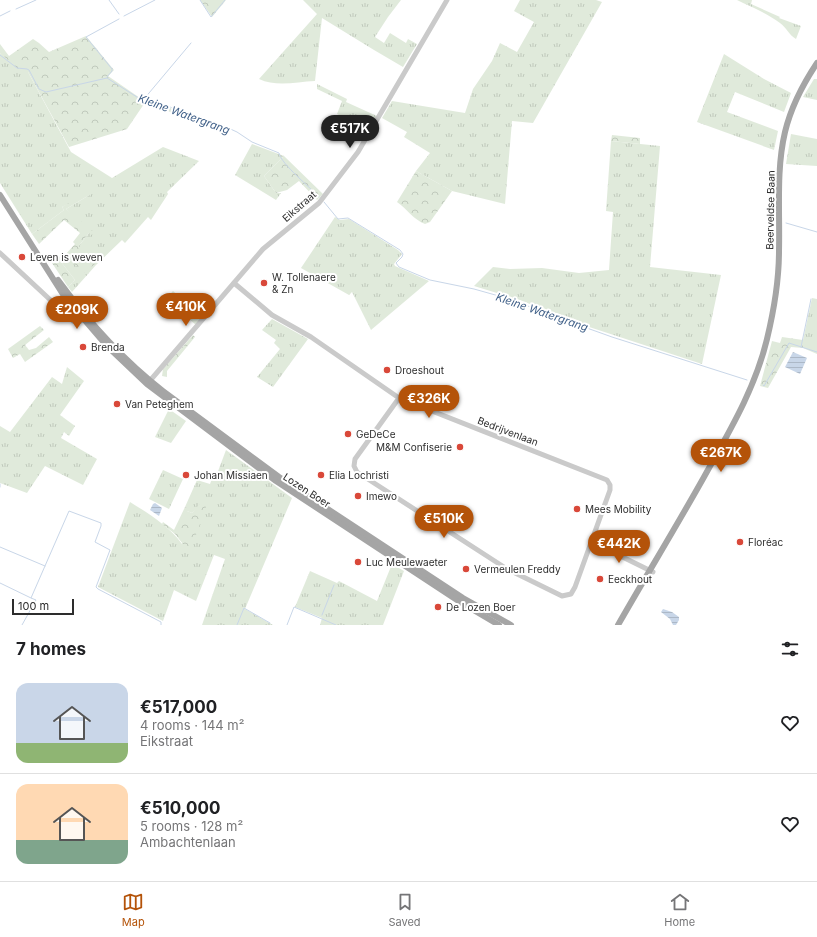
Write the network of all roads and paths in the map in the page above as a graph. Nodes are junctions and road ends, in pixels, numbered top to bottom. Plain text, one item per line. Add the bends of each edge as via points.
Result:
1 (447, 0) edge
2 (817, 63) edge
3 (0, 195) edge
4 (0, 253) edge
5 (234, 283) junction
6 (79, 311) junction
7 (70, 317) junction
8 (85, 318) junction
9 (149, 383) junction
10 (399, 398) junction
11 (592, 542) junction
12 (652, 571) junction
13 (499, 625) edge
14 (511, 625) edge
15 (618, 625) edge
16 (622, 625) edge

1 - 5 street, Eikstraat via 358,152 344,171 319,203 263,249
2 - 12 main road, Beerveldse Baan via 798,96 785,132 781,156 778,275 769,330 760,364 742,410
3 - 6 main road via 45,266
4 - 7 street
5 - 9 street, Eikstraat
5 - 10 street, Bedrijvenlaan via 272,315 311,337
6 - 7 street
6 - 8 main road
7 - 8 street via 77,322
8 - 9 main road
9 - 13 main road, Lozen Boer via 276,481
9 - 14 main road, Lozen Boer via 278,477 463,598
10 - 11 street, Bedrijvenlaan via 607,480 610,490
10 - 11 street via 355,459 354,466 357,472 506,569 562,596 567,596 573,591
11 - 12 street
12 - 15 main road, Beerveldse Baan
12 - 16 main road, Beerveldse Baan

